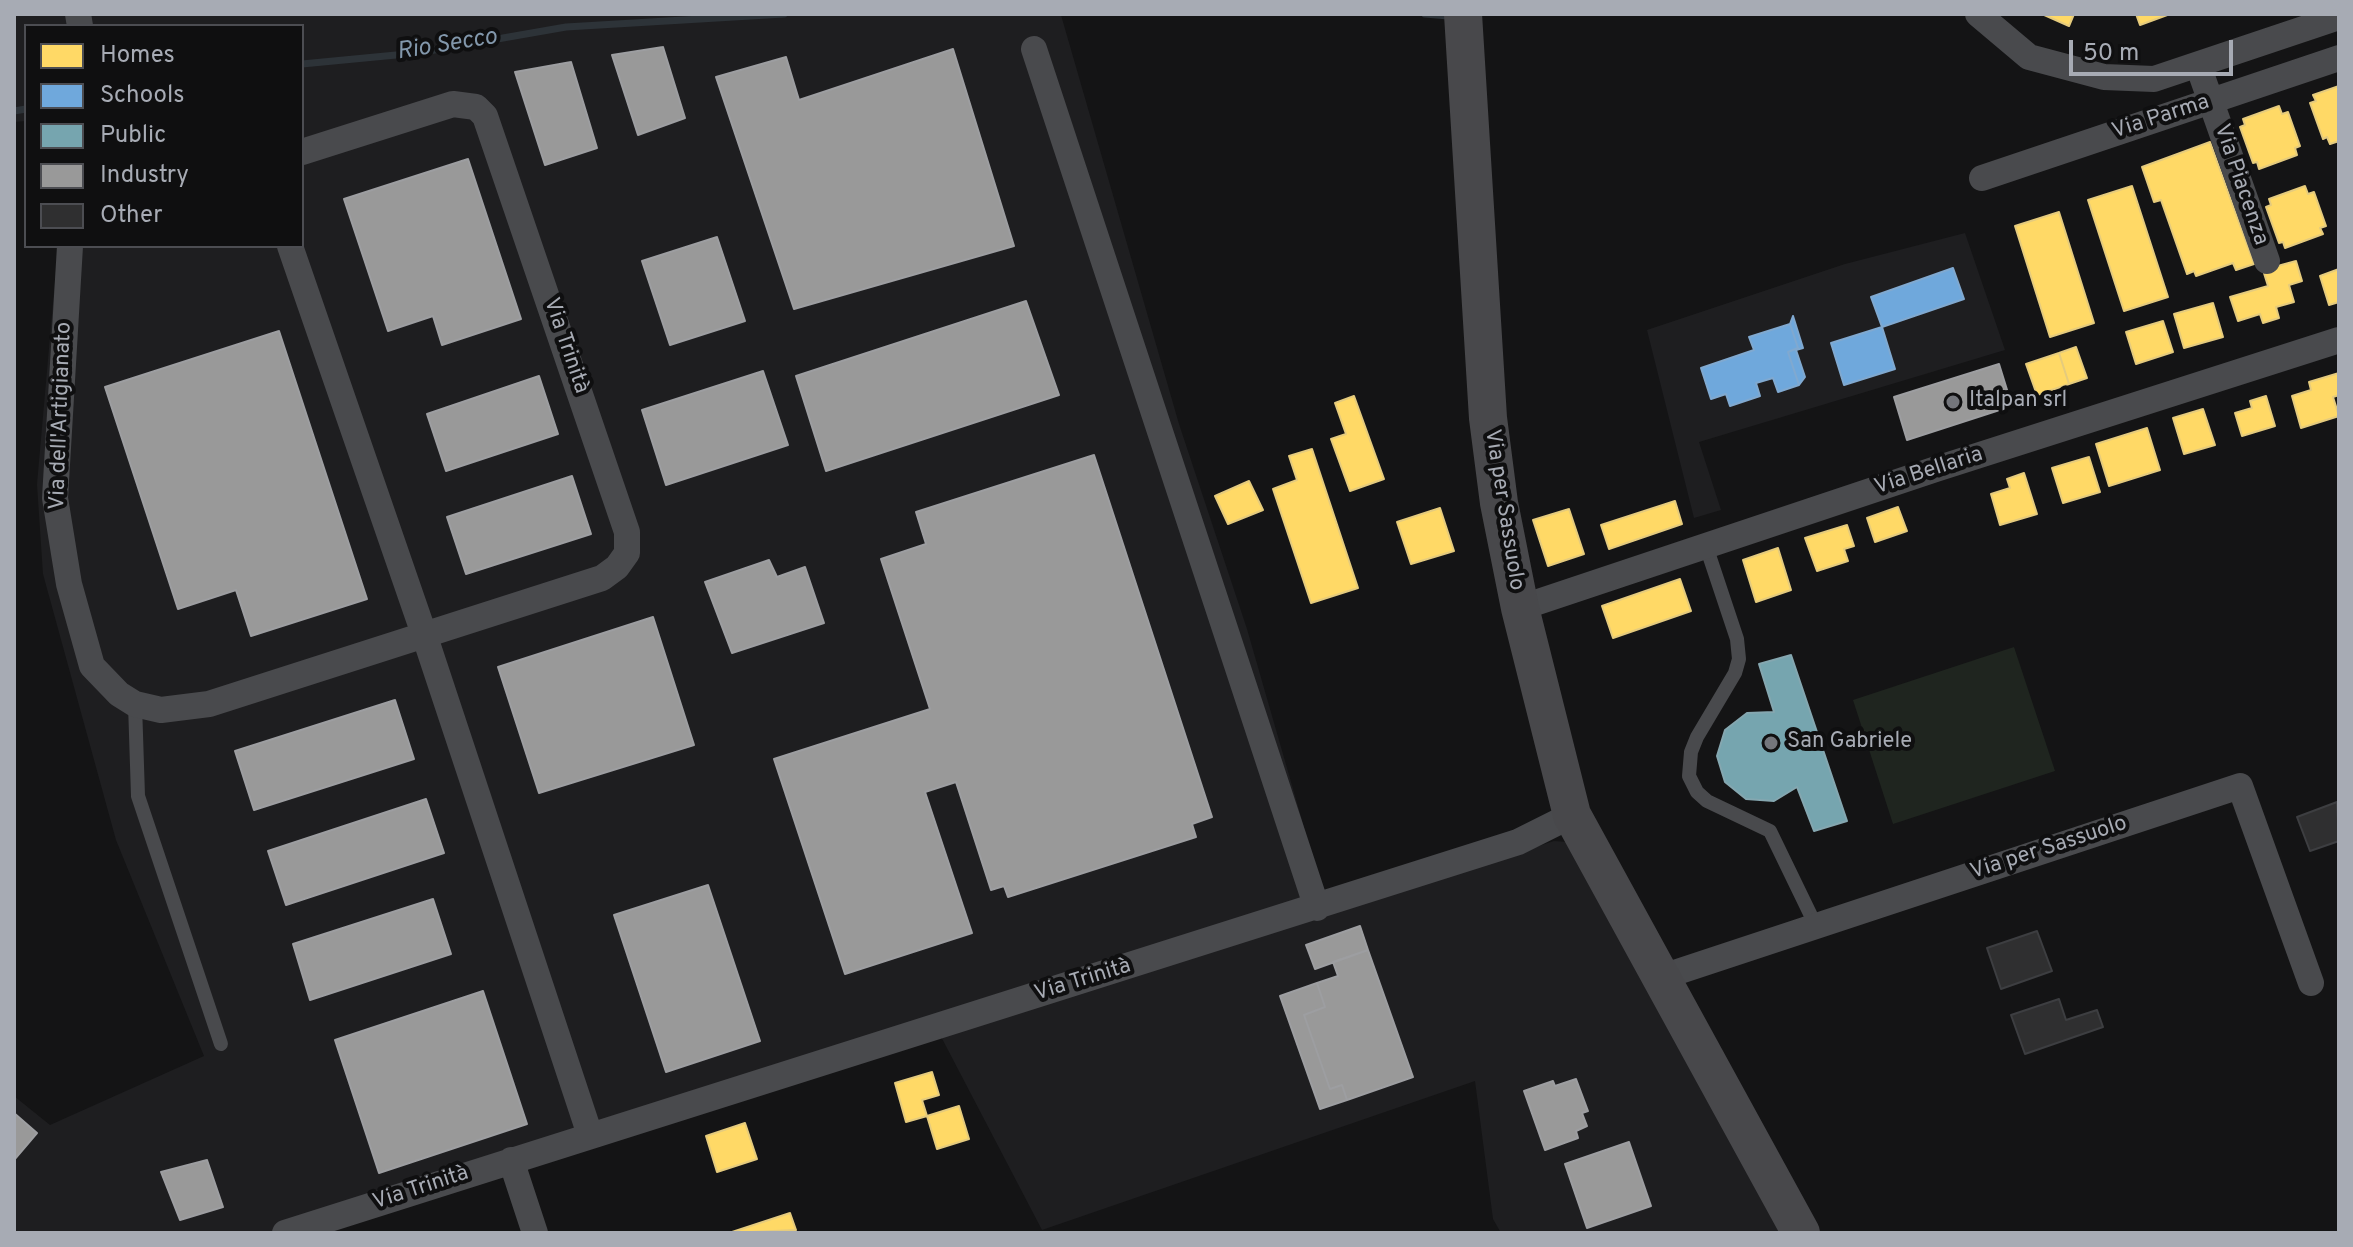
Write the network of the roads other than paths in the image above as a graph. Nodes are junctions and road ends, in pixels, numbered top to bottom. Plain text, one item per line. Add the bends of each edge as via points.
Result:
1 (1463, 14) edge
2 (1978, 14) edge
3 (2339, 17) edge
4 (1034, 49) dead end
5 (2339, 58) edge
6 (2198, 65) junction
7 (2211, 102) junction
8 (304, 151) edge
9 (1982, 178) dead end
10 (70, 248) edge
11 (291, 248) edge
12 (2267, 261) dead end
13 (2339, 340) edge
14 (1706, 546) junction
15 (1520, 608) junction
16 (424, 634) junction
17 (135, 704) junction
18 (1572, 815) junction
19 (1317, 908) junction
20 (1816, 926) junction
21 (1659, 978) junction
22 (2311, 983) dead end
23 (221, 1044) dead end
24 (590, 1135) junction
25 (511, 1160) junction
26 (285, 1233) edge
27 (535, 1233) edge
28 (1801, 1233) edge

1 - 15 main road, Via per Sassuolo via 1488,418
2 - 6 street via 2029,57 2104,77 2154,79
3 - 6 street
4 - 19 street
5 - 7 street, Via Parma
6 - 7 street, Via Piacenza
7 - 9 street, Via Parma
7 - 12 street, Via Piacenza
8 - 16 street, Via Trinità via 453,104 476,107 485,116 627,532 627,553 602,578
10 - 17 street, Via dell'Artigianato via 56,455 61,545 92,666 102,681
11 - 16 street
13 - 14 street, Via Bellaria
14 - 15 street, Via Bellaria
14 - 20 lane via 1739,659 1697,737 1689,776 1707,801 1770,831
15 - 18 main road, Via per Sassuolo
16 - 17 street, Via Trinità via 209,704 161,710
16 - 24 street
17 - 23 lane via 138,796
18 - 19 street, Via Trinità via 1518,842
18 - 21 main road, Via per Sassuolo
19 - 24 street, Via Trinità
20 - 21 street, Via per Sassuolo
20 - 22 street, Via per Sassuolo via 2240,786
21 - 28 main road, Via per Sassuolo
24 - 25 street, Via Trinità
25 - 26 street, Via Trinità
25 - 27 street

